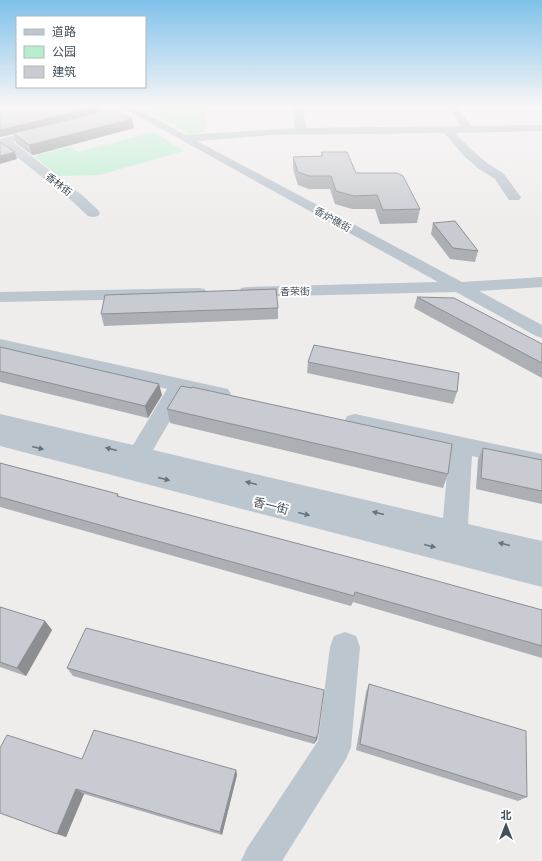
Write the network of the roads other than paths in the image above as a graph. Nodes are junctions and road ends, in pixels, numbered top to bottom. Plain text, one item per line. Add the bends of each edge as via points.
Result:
1 (9, 146) edge
2 (200, 146) edge
3 (462, 146) edge
4 (514, 197) dead end
5 (93, 213) dead end
6 (542, 282) edge
7 (460, 288) junction
8 (0, 296) edge
9 (542, 332) edge
10 (0, 345) edge
11 (180, 385) junction
12 (243, 398) edge
13 (336, 418) edge
14 (0, 422) edge
15 (0, 438) edge
16 (461, 446) junction
17 (134, 463) junction
18 (542, 463) edge
19 (453, 542) junction
20 (542, 553) edge
21 (542, 574) edge
22 (345, 647) dead end
23 (260, 861) edge

1 - 5 street, 香林街
2 - 7 street, 香炉礁街
3 - 4 street via 498,176
6 - 7 street, 香荣街
7 - 8 street, 香荣街
7 - 9 street, 香炉礁街
10 - 11 street
11 - 12 street
11 - 17 street
13 - 16 street
17 -> 14 street, 香一街
15 -> 17 street, 香一街
16 - 18 street
16 - 19 street
17 - 19 street, 香一街
20 -> 19 street, 香一街
19 - 21 street, 香一街
22 - 23 street via 334,747

